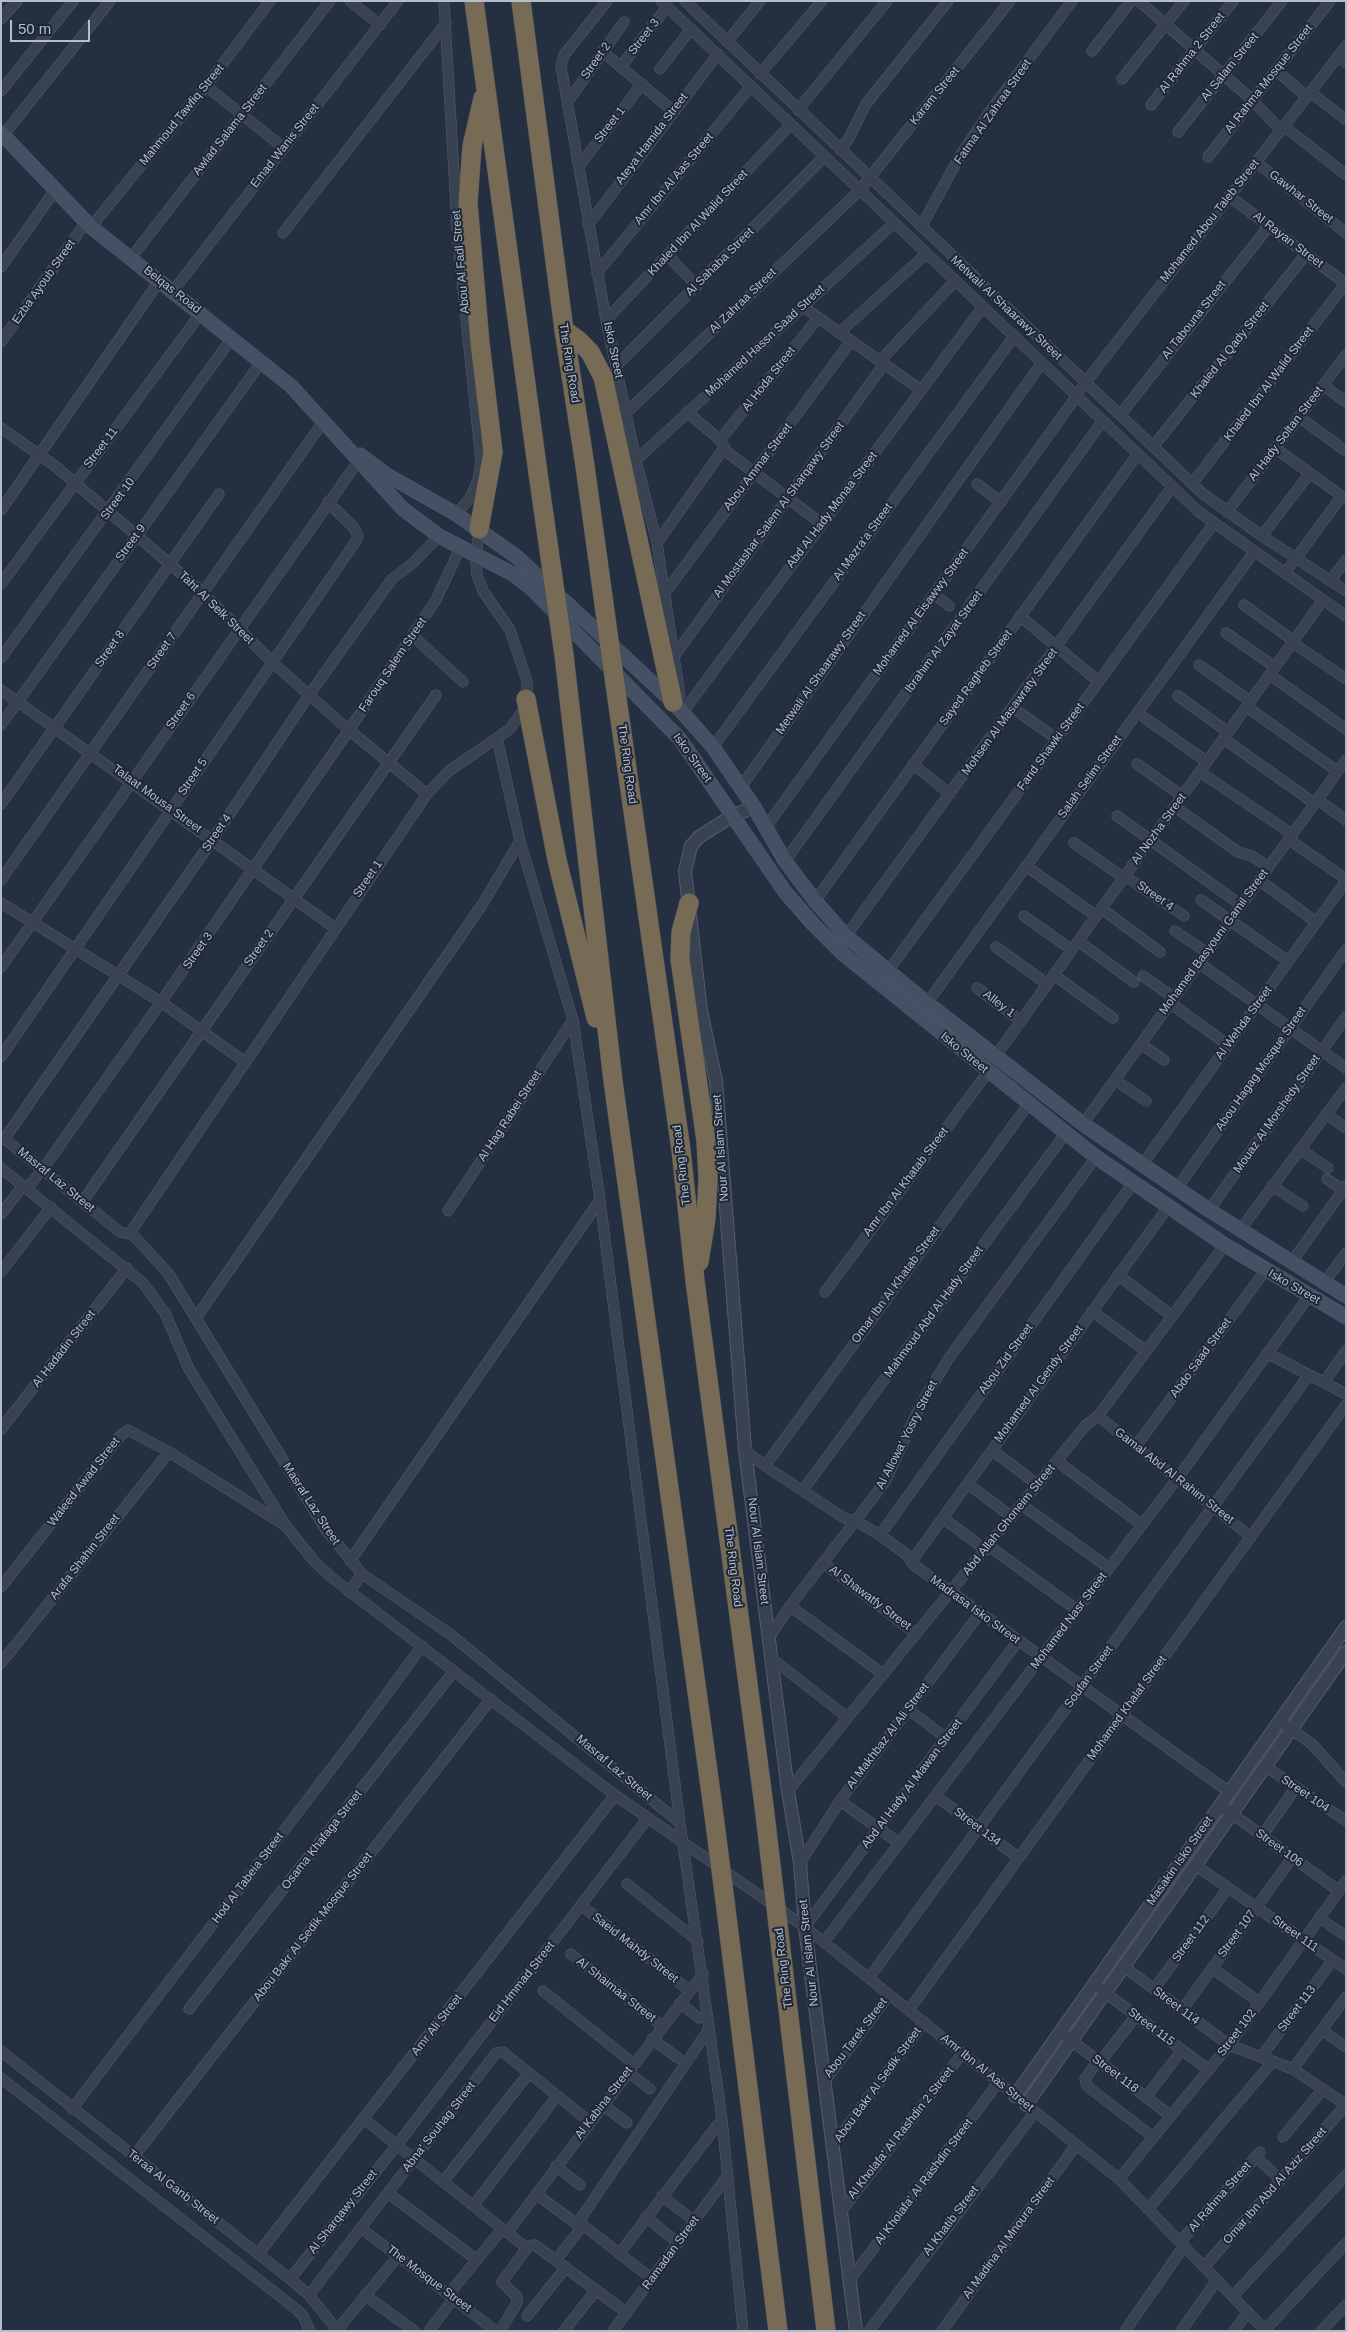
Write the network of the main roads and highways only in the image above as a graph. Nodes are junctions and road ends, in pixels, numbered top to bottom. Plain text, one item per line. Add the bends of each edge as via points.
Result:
1 (474, 1) edge
2 (521, 1) edge
3 (485, 89) junction
4 (2, 135) edge
5 (564, 330) junction
6 (360, 459) junction
7 (479, 530) junction
8 (526, 699) road end
9 (678, 707) junction
10 (689, 903) road end
11 (613, 1081) junction
12 (695, 1280) junction
13 (1346, 1296) edge
14 (1346, 1317) edge
15 (778, 2331) edge
16 (826, 2331) edge

1 - 3 highway
2 - 5 highway, The Ring Road
3 - 7 highway via 472,146 468,203 493,452
3 - 11 highway, bridge via 564,655
4 - 6 main road, Belqas Road via 89,224 291,386
5 - 9 highway via 590,352 603,377
5 - 12 highway, The Ring Road, bridge via 682,1150
6 - 7 main road
6 - 14 main road, Isko Street via 403,509 439,536 513,574 533,590 654,712 692,754 785,892 843,954 1096,1157 1265,1271
7 - 9 main road via 517,557
8 - 11 highway via 557,860
9 - 13 main road, Isko Street via 713,747 741,787 785,861 846,936 1083,1124 1208,1210
10 - 12 highway via 681,932 680,959 706,1141 708,1178 706,1220
11 - 15 highway, bridge via 713,1808
12 - 16 highway, The Ring Road, bridge via 764,1806

